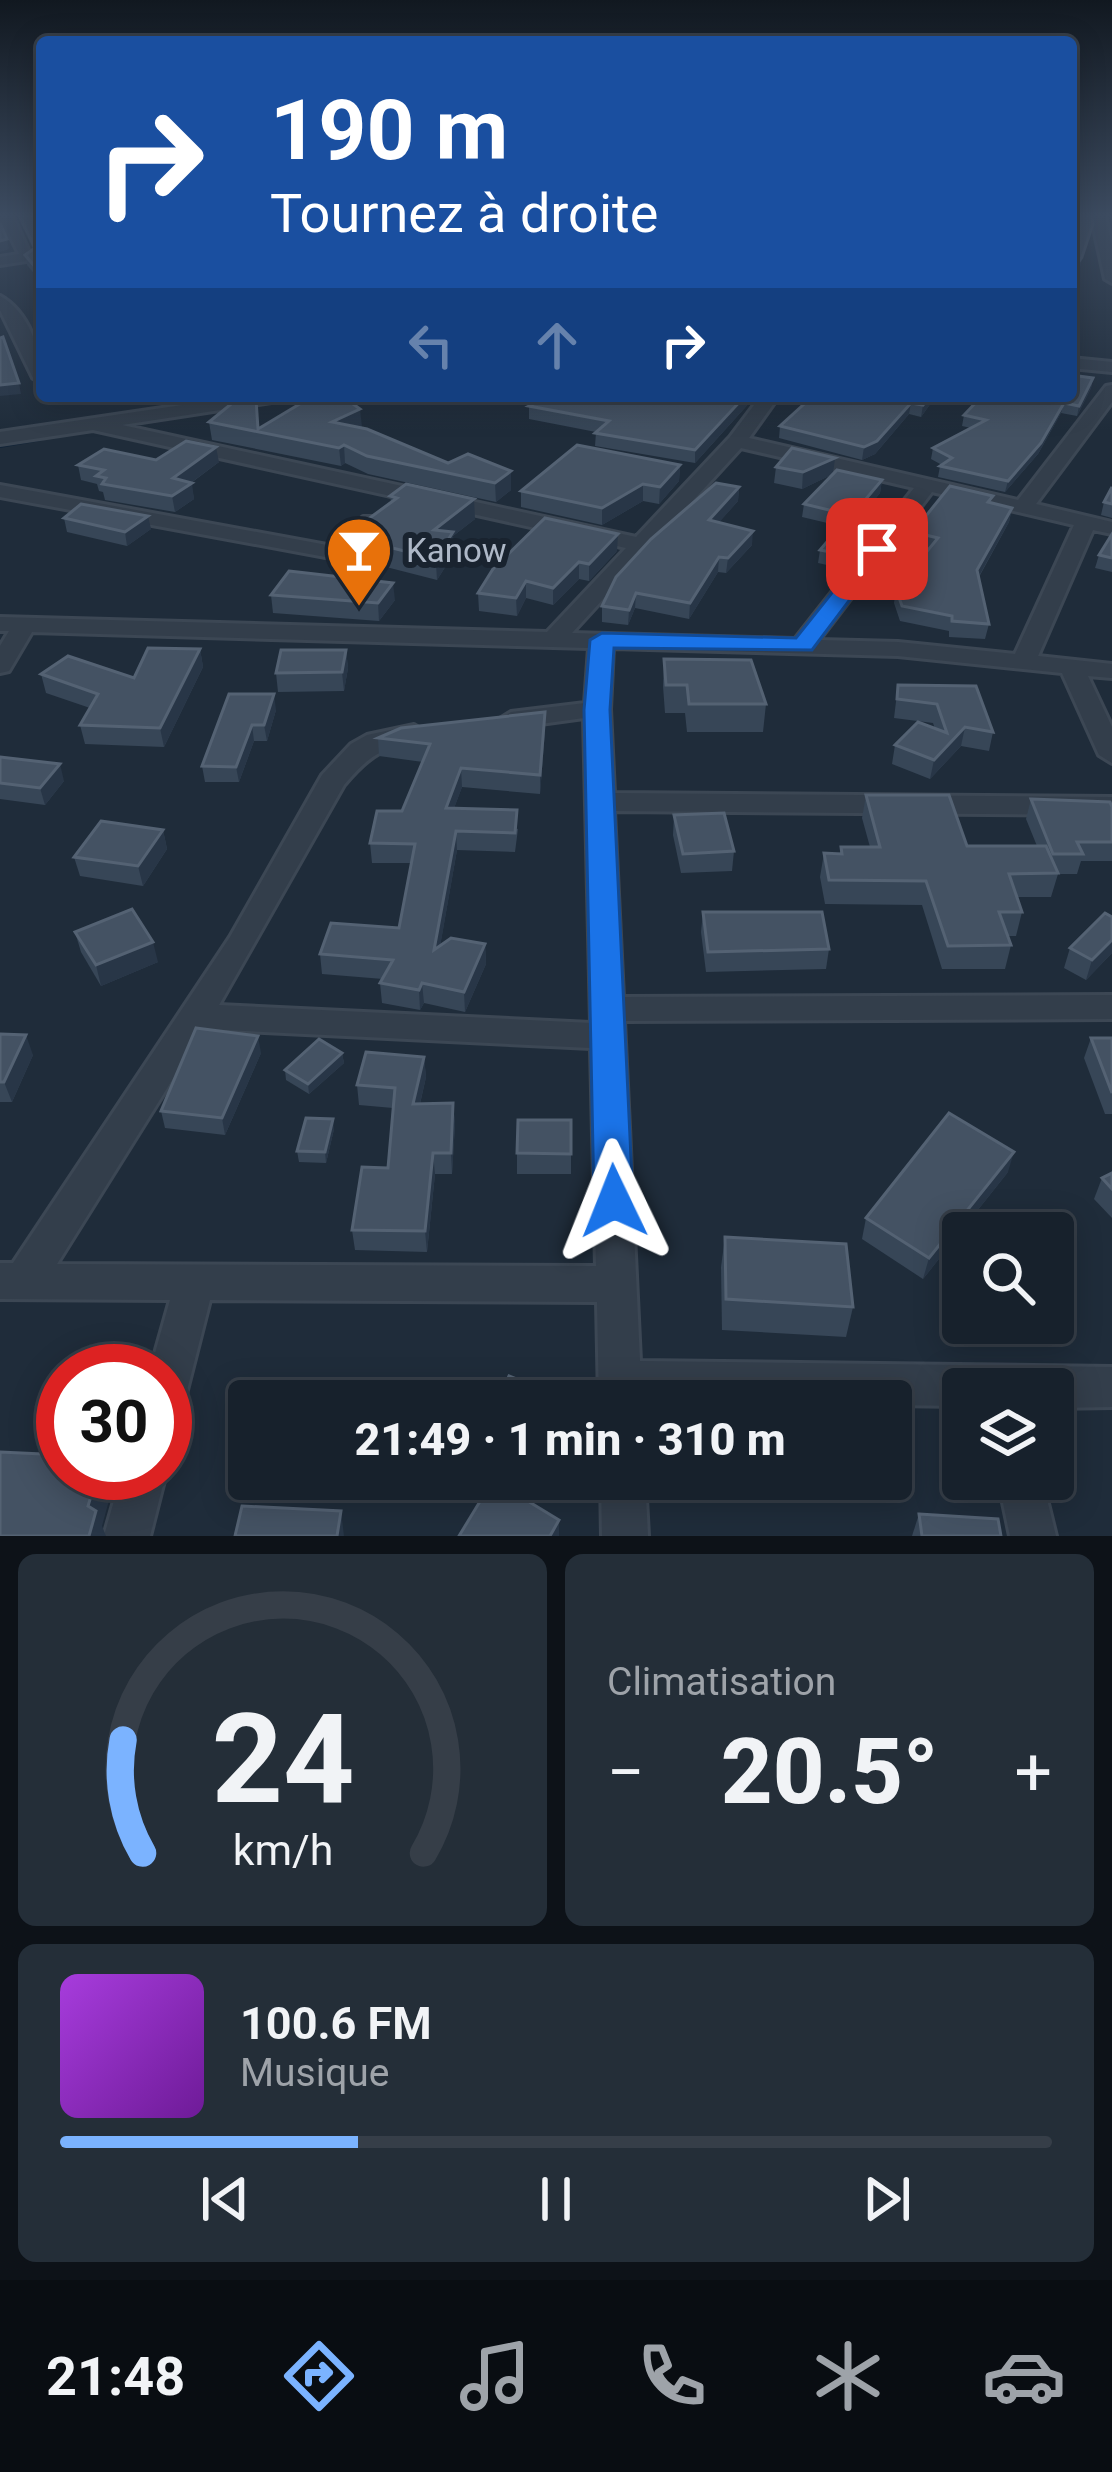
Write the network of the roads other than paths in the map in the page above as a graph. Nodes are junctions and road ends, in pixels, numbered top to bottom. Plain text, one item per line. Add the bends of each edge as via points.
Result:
1 (0, 301) edge
2 (36, 364) edge
3 (1077, 364) edge
4 (1112, 367) edge
5 (1112, 391) edge
6 (236, 402) edge
7 (766, 402) edge
8 (88, 423) junction
9 (1090, 423) junction
10 (1112, 427) edge
11 (0, 437) edge
12 (737, 441) junction
13 (927, 485) junction
14 (404, 490) junction
15 (0, 491) edge
16 (1023, 508) junction
17 (1085, 523) junction
18 (1112, 529) edge
19 (643, 545) junction
20 (12, 624) edge
21 (555, 637) junction
22 (602, 640) junction
23 (803, 645) junction
24 (1025, 658) junction
25 (1070, 664) junction
26 (0, 666) edge
27 (1112, 671) edge
28 (597, 710) junction
29 (485, 724) edge
30 (441, 729) edge
31 (1112, 755) edge
32 (600, 802) junction
33 (1112, 806) edge
34 (1112, 1007) edge
35 (195, 1016) junction
36 (608, 1022) junction
37 (12, 1280) edge
38 (195, 1280) junction
39 (616, 1284) junction
40 (178, 1344) edge
41 (620, 1380) edge
42 (1074, 1387) edge
43 (1112, 1387) edge
44 (912, 1388) edge
45 (942, 1388) edge
46 (137, 1500) edge
47 (624, 1500) edge
48 (1025, 1500) edge
49 (127, 1536) edge
50 (625, 1536) edge
51 (1033, 1536) edge

1 - 2 street
3 - 4 street
5 - 9 street
6 - 8 street
7 - 12 street
8 - 11 street via 50,420
8 - 14 street
9 - 10 street
9 - 16 street
12 - 13 street
12 - 19 street via 692,474
13 - 16 street
13 - 23 street
14 - 15 street via 333,552
14 - 19 street
16 - 17 street
17 - 18 street
17 - 24 street
19 - 21 street
20 - 21 street
20 - 26 street
21 - 22 street
22 - 23 street
22 - 28 street
23 - 24 street
24 - 25 street
25 - 27 street
25 - 31 street
28 - 29 street
28 - 32 street
30 - 35 street via 376,741 346,764
32 - 33 street
32 - 36 street
34 - 36 street
35 - 36 street
35 - 37 street
36 - 39 street
37 - 38 street
38 - 39 street
38 - 40 street
39 - 41 street
42 - 43 street
44 - 45 street
46 - 49 street
47 - 50 street
48 - 51 street

